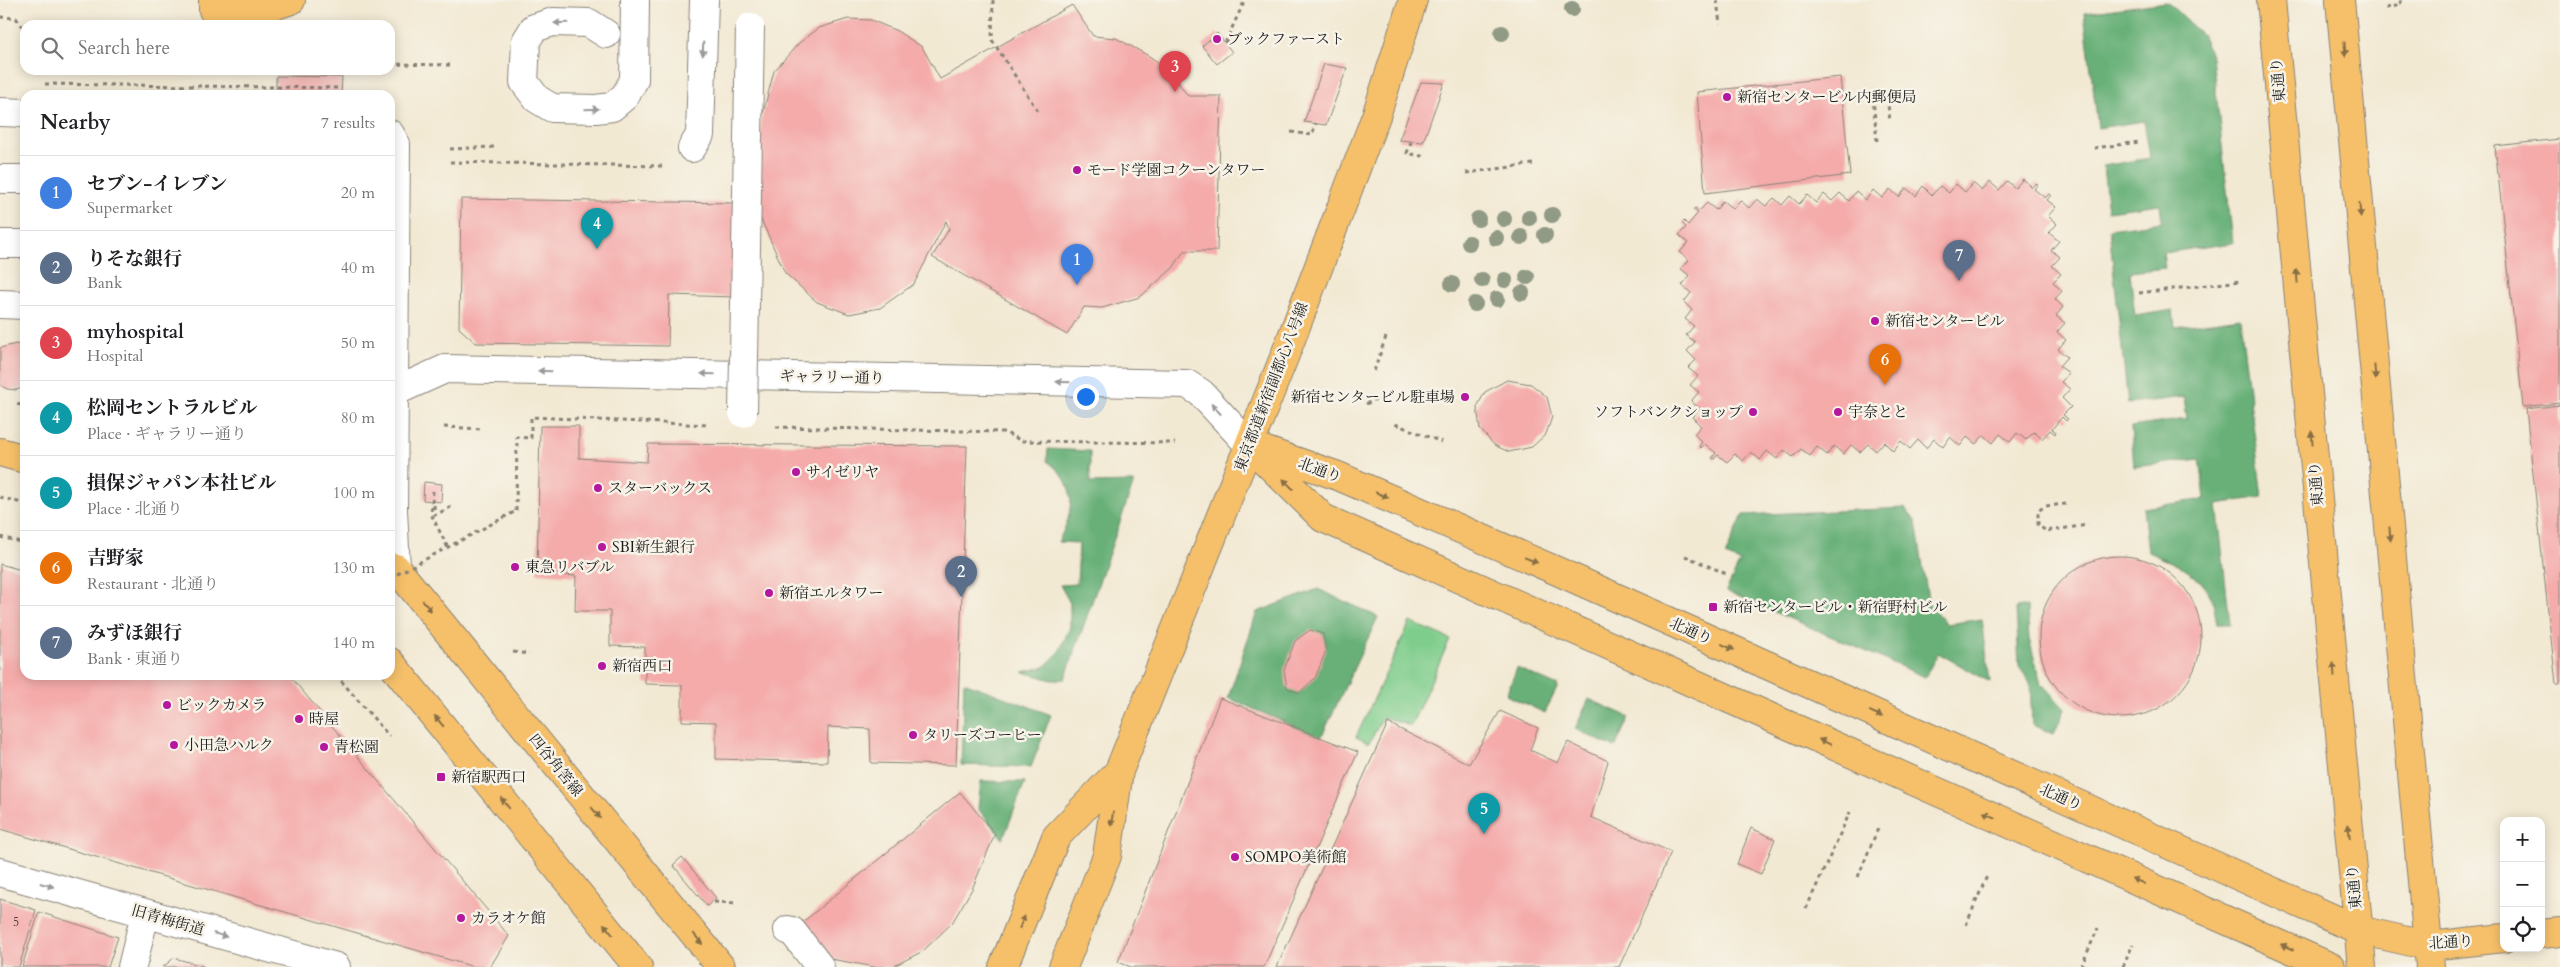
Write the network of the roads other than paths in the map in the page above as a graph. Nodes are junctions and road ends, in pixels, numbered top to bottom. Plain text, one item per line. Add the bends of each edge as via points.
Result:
1 (213, 0) edge
2 (291, 0) edge
3 (635, 0) edge
4 (704, 0) edge
5 (1413, 0) edge
6 (2271, 0) edge
7 (2340, 0) edge
8 (750, 27) dead end
9 (606, 34) dead end
10 (0, 112) edge
11 (20, 113) edge
12 (395, 142) edge
13 (692, 148) dead end
14 (395, 164) edge
15 (0, 179) edge
16 (20, 179) edge
17 (0, 244) edge
18 (20, 244) edge
19 (0, 304) edge
20 (20, 305) edge
21 (395, 392) edge
22 (743, 413) dead end
23 (1249, 445) junction
24 (0, 452) edge
25 (20, 458) edge
26 (395, 575) edge
27 (395, 668) edge
28 (1119, 771) junction
29 (0, 872) edge
30 (145, 914) junction
31 (788, 930) dead end
32 (2359, 930) junction
33 (2560, 932) edge
34 (2545, 934) edge
35 (2500, 939) edge
36 (2429, 956) edge
37 (132, 967) edge
38 (336, 967) edge
39 (638, 967) edge
40 (721, 967) edge
41 (820, 967) edge
42 (1003, 967) edge
43 (1063, 967) edge
44 (2331, 967) edge
45 (2362, 967) edge

1 - 2 main road via 212,10 227,11 248,10
9 -> 3 street via 589,23 554,22 534,28 526,41 524,82 537,99 552,108 596,110 612,107 626,96 634,80
4 -> 13 street via 700,135
5 - 23 main road, 東京都道新宿副都心八号線 via 1376,116
32 -> 6 main road, 東通り
7 -> 36 main road
8 - 22 street, bridge
10 - 11 street
12 - 14 street
15 - 16 street
17 - 18 street
19 - 20 street
23 -> 21 street, ギャラリー通り via 1201,393 1186,384 445,369
23 - 28 main road, 東京都道新宿副都心八号線
23 -> 32 main road, 北通り via 1338,476 1558,571
44 -> 23 main road, 北通り via 1323,518
24 - 25 main road
26 -> 40 main road, 四谷角筈線
39 -> 27 main road
42 -> 28 main road, 東京都道新宿副都心八号線 via 1056,837
28 -> 43 main road, 東京都道新宿副都心八号線 via 1107,856
29 -> 30 street, 旧青梅街道
30 - 37 street
30 -> 38 street, 旧青梅街道
31 - 41 street
32 - 36 main road, 北通り
32 - 45 main road, 東通り
33 - 34 main road
35 - 36 main road, 北通り

